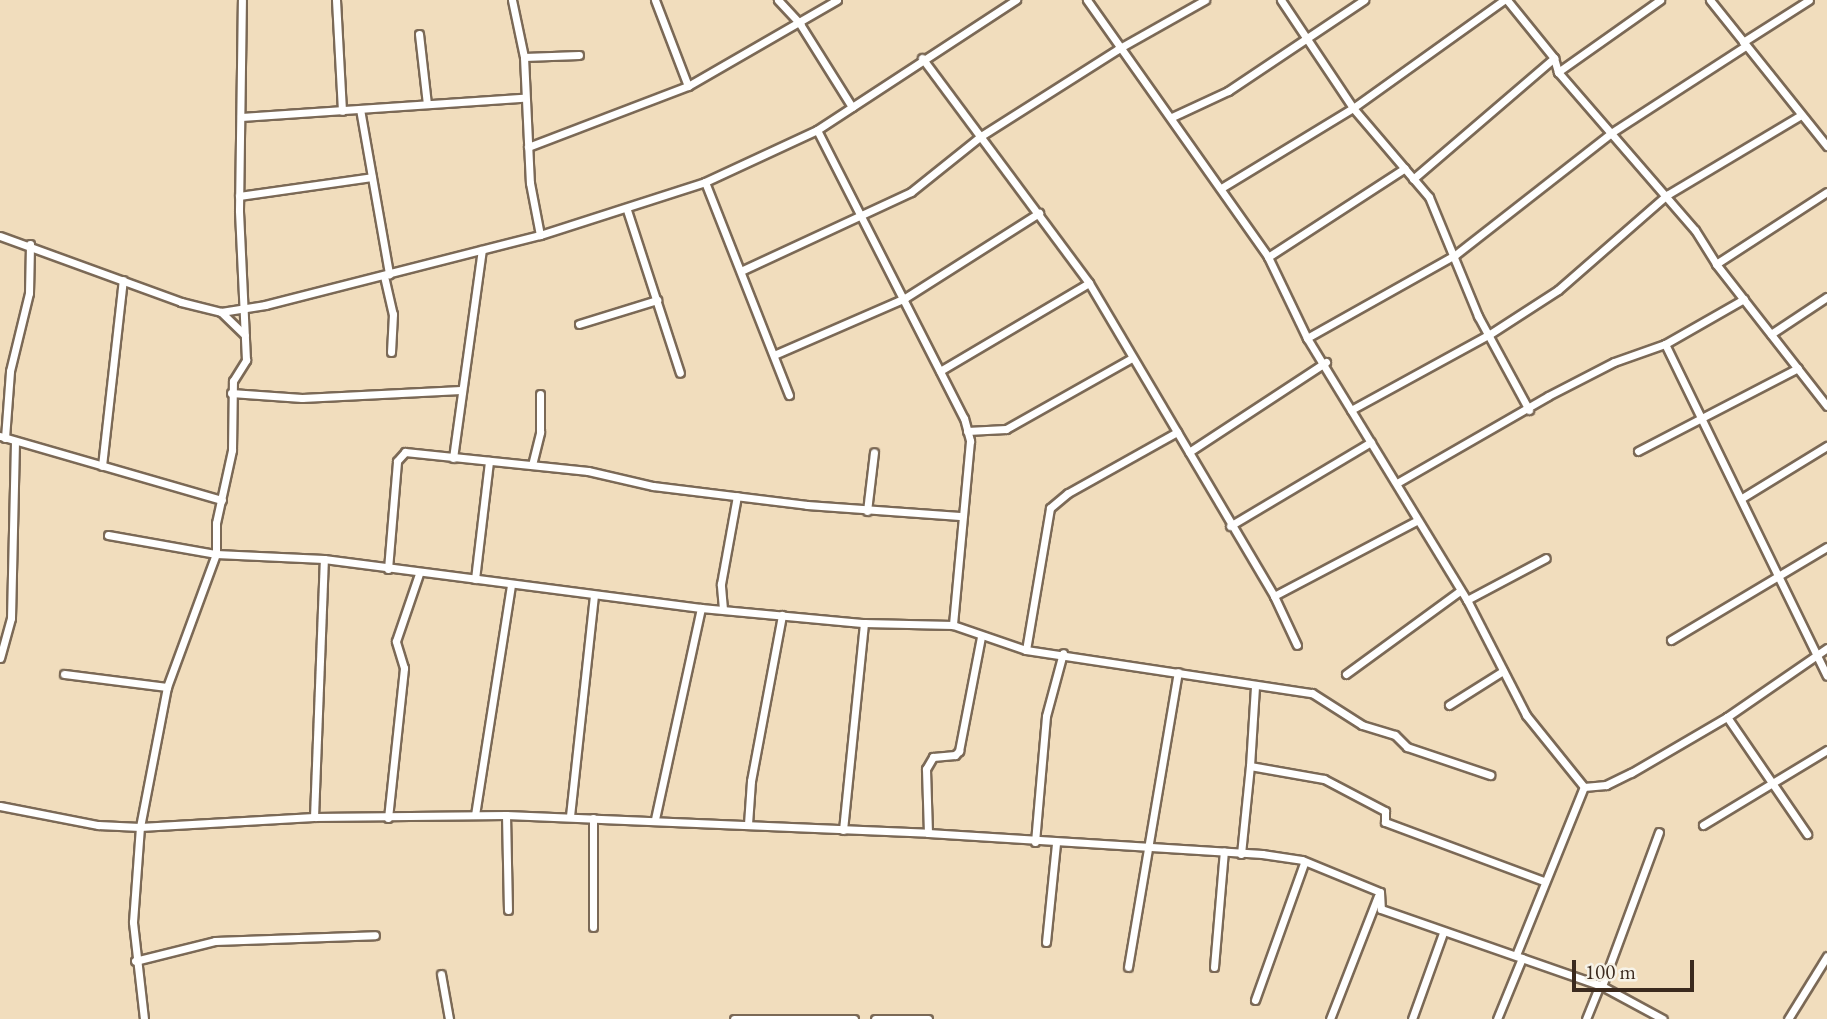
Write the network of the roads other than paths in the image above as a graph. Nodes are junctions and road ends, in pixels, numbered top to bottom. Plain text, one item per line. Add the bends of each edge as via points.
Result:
1 (242, 0) edge
2 (336, 0) edge
3 (512, 0) edge
4 (655, 0) edge
5 (778, 0) edge
6 (837, 0) edge
7 (1016, 0) edge
8 (1087, 0) edge
9 (1205, 0) edge
10 (1281, 0) edge
11 (1364, 0) edge
12 (1505, 0) edge
13 (1660, 0) edge
14 (1710, 0) edge
15 (1809, 0) edge
16 (800, 24) junction
17 (419, 34) dead end
18 (1306, 37) junction
19 (1744, 44) junction
20 (1118, 49) junction
21 (579, 55) dead end
22 (524, 57) junction
23 (922, 58) junction
24 (1554, 58) junction
25 (1558, 72) junction
26 (688, 86) junction
27 (523, 98) junction
28 (427, 104) junction
29 (852, 107) junction
30 (1353, 108) junction
31 (360, 109) junction
32 (342, 111) junction
33 (1801, 115) junction
34 (241, 117) junction
35 (1172, 117) junction
36 (817, 130) junction
37 (1611, 133) junction
38 (981, 136) junction
39 (1827, 146) edge
40 (528, 148) junction
41 (1405, 168) junction
42 (372, 177) junction
43 (1413, 178) junction
44 (705, 182) junction
45 (1223, 187) junction
46 (1827, 192) edge
47 (1667, 195) junction
48 (239, 196) junction
49 (627, 210) junction
50 (1038, 213) junction
51 (864, 215) junction
52 (540, 235) junction
53 (0, 236) edge
54 (30, 244) junction
55 (482, 250) junction
56 (1455, 255) junction
57 (1268, 257) junction
58 (1716, 264) junction
59 (743, 270) junction
60 (386, 275) junction
61 (123, 280) junction
62 (1089, 283) junction
63 (1827, 297) edge
64 (905, 299) junction
65 (1744, 299) junction
66 (657, 300) junction
67 (243, 307) junction
68 (221, 312) junction
69 (579, 324) dead end
70 (1490, 334) junction
71 (1771, 334) junction
72 (246, 335) junction
73 (1307, 338) junction
74 (1665, 344) junction
75 (391, 352) dead end
76 (774, 355) junction
77 (1132, 358) junction
78 (1325, 362) junction
79 (1798, 368) junction
80 (940, 371) junction
81 (680, 373) dead end
82 (461, 390) junction
83 (231, 393) junction
84 (540, 394) dead end
85 (789, 395) dead end
86 (1825, 400) edge
87 (1352, 410) junction
88 (1529, 410) junction
89 (1703, 419) junction
90 (967, 430) junction
91 (1177, 432) junction
92 (3, 437) edge
93 (1371, 442) junction
94 (15, 443) junction
95 (1827, 446) edge
96 (1638, 451) dead end
97 (874, 452) dead end
98 (1189, 452) junction
99 (453, 458) junction
100 (489, 461) junction
101 (532, 465) junction
102 (102, 467) junction
103 (1396, 484) junction
104 (737, 496) junction
105 (1742, 498) junction
106 (222, 500) junction
107 (867, 511) junction
108 (960, 516) junction
109 (1416, 521) junction
110 (1230, 526) junction
111 (108, 535) dead end
112 (1827, 547) edge
113 (216, 554) junction
114 (1546, 558) dead end
115 (324, 559) junction
116 (388, 569) junction
117 (419, 574) junction
118 (1781, 575) junction
119 (475, 579) junction
120 (511, 586) junction
121 (1460, 591) junction
122 (594, 596) junction
123 (1274, 596) junction
124 (1467, 600) junction
125 (701, 608) junction
126 (723, 609) junction
127 (782, 615) junction
128 (864, 623) junction
129 (953, 625) junction
130 (981, 637) junction
131 (1671, 640) dead end
132 (1297, 645) dead end
133 (1827, 648) edge
134 (1026, 650) junction
135 (1063, 653) junction
136 (1817, 656) junction
137 (0, 658) edge
138 (1503, 671) junction
139 (1178, 672) junction
140 (64, 674) dead end
141 (1346, 674) dead end
142 (1827, 676) edge
143 (167, 687) junction
144 (1255, 687) junction
145 (1449, 705) dead end
146 (1727, 717) junction
147 (1827, 750) edge
148 (1250, 766) junction
149 (1490, 775) dead end
150 (1774, 784) junction
151 (1584, 787) junction
152 (0, 806) edge
153 (475, 815) junction
154 (506, 815) junction
155 (570, 816) junction
156 (314, 817) junction
157 (388, 818) junction
158 (593, 818) junction
159 (655, 819) junction
160 (748, 824) junction
161 (1703, 825) dead end
162 (140, 827) junction
163 (843, 830) junction
164 (1659, 832) dead end
165 (928, 833) junction
166 (1807, 834) dead end
167 (1035, 842) junction
168 (1056, 844) junction
169 (1145, 849) junction
170 (1223, 852) junction
171 (1241, 854) junction
172 (1304, 863) junction
173 (1544, 881) junction
174 (1380, 892) junction
175 (509, 910) dead end
176 (593, 927) dead end
177 (1443, 933) junction
178 (375, 935) dead end
179 (1046, 942) dead end
180 (1827, 956) edge
181 (1519, 957) junction
182 (135, 961) junction
183 (1128, 967) dead end
184 (1214, 967) dead end
185 (441, 974) dead end
186 (1601, 986) junction
187 (1255, 999) dead end
188 (775, 1018) edge
189 (144, 1019) edge
190 (449, 1019) edge
191 (734, 1019) edge
192 (854, 1019) edge
193 (875, 1019) edge
194 (928, 1019) edge
195 (1331, 1019) edge
196 (1412, 1019) edge
197 (1497, 1019) edge
198 (1586, 1019) edge
199 (1663, 1019) edge
200 (1788, 1019) edge

1 - 34 street
2 - 32 street
3 - 22 street
4 - 26 street
5 - 16 street
6 - 16 street
7 - 23 street
8 - 20 street
9 - 20 street
10 - 18 street
11 - 18 street
12 - 24 street
12 - 30 street
13 - 25 street
14 - 19 street
15 - 19 street
16 - 26 street
16 - 29 street
17 - 28 street
18 - 30 street
18 - 35 street via 1228,90
19 - 33 street
19 - 37 street
20 - 35 street
20 - 38 street
21 - 22 street
22 - 27 street
23 - 29 street
23 - 38 street
24 - 25 street
24 - 43 street
25 - 37 street
26 - 40 street
27 - 28 street
27 - 40 street
28 - 31 street
29 - 36 street
30 - 41 street
30 - 45 street
31 - 32 street
31 - 42 street
32 - 34 street
33 - 39 street
33 - 47 street
34 - 48 street
35 - 45 street
36 - 44 street
36 - 51 street
37 - 47 street
37 - 56 street
38 - 50 street
38 - 51 street via 911,192
40 - 52 street
41 - 43 street
41 - 57 street
42 - 48 street
42 - 60 street
43 - 56 street via 1429,197
44 - 49 street
44 - 59 street
45 - 57 street
46 - 58 street
47 - 58 street
47 - 70 street via 1558,290
48 - 67 street
49 - 52 street
49 - 66 street
50 - 62 street
50 - 64 street
51 - 59 street
51 - 64 street
52 - 55 street
53 - 54 street
54 - 61 street
54 - 92 street via 29,293 10,371
55 - 60 street
55 - 82 street
56 - 70 street via 1478,316
56 - 73 street
57 - 73 street
58 - 65 street
59 - 76 street
60 - 67 street
60 - 75 street via 393,314
61 - 68 street
61 - 102 street
62 - 77 street
62 - 80 street
63 - 71 street
64 - 76 street
64 - 80 street
65 - 71 street
65 - 74 street
66 - 69 street
66 - 81 street
67 - 68 street
67 - 72 street
68 - 72 street
70 - 87 street
70 - 88 street
71 - 79 street
72 - 83 street via 246,360 233,380
73 - 78 street
74 - 88 street via 1614,362
74 - 89 street
76 - 85 street
77 - 90 street via 1006,429
77 - 91 street
78 - 87 street
78 - 98 street
79 - 86 street
79 - 89 street
80 - 90 street
82 - 83 street via 302,398
82 - 99 street
83 - 106 street via 232,450
84 - 101 street via 540,432
87 - 93 street
88 - 103 street
89 - 96 street
89 - 105 street
90 - 108 street
91 - 98 street
91 - 134 street via 1068,492 1050,508
92 - 94 street
93 - 103 street
93 - 110 street
94 - 102 street
94 - 137 street via 11,618
95 - 105 street
97 - 107 street
98 - 110 street
99 - 100 street
99 - 116 street via 405,452 399,457
100 - 101 street
100 - 119 street
101 - 104 street
102 - 106 street
103 - 109 street
104 - 107 street
104 - 126 street via 721,584
105 - 118 street
106 - 113 street
107 - 108 street
108 - 129 street
109 - 121 street
109 - 123 street
110 - 123 street
111 - 113 street
112 - 118 street
113 - 115 street
113 - 143 street
114 - 124 street
115 - 116 street
115 - 156 street
116 - 117 street
117 - 119 street
117 - 157 street via 396,641 404,668
118 - 131 street
118 - 136 street
119 - 120 street
120 - 122 street
120 - 153 street
121 - 124 street
121 - 141 street
122 - 125 street
122 - 155 street
123 - 132 street
124 - 138 street
125 - 126 street
125 - 159 street
126 - 127 street
127 - 128 street
127 - 160 street via 751,781
128 - 129 street
128 - 163 street
129 - 130 street
130 - 134 street
130 - 165 street via 960,751 933,757 926,769
133 - 136 street
134 - 135 street
135 - 139 street
135 - 167 street via 1046,716
136 - 142 street
136 - 146 street
138 - 145 street
138 - 151 street via 1526,715
139 - 144 street
139 - 169 street via 1155,826
140 - 143 street
143 - 162 street
144 - 148 street
144 - 149 street via 1312,693 1362,725 1395,735 1407,747
146 - 150 street
146 - 151 street via 1631,773 1606,785
147 - 150 street
148 - 171 street
148 - 173 street via 1324,779 1385,811 1385,822
150 - 161 street
150 - 166 street
151 - 173 street
152 - 162 street via 97,825
153 - 154 street
153 - 157 street
154 - 155 street
154 - 175 street
155 - 158 street
156 - 157 street
156 - 162 street
158 - 159 street
158 - 176 street
159 - 160 street
160 - 163 street
162 - 182 street
163 - 165 street
164 - 186 street
165 - 167 street
167 - 168 street
168 - 169 street
168 - 179 street
169 - 170 street
169 - 183 street
170 - 171 street
170 - 184 street
171 - 172 street
172 - 174 street
172 - 187 street
173 - 181 street
174 - 177 street via 1381,909
174 - 195 street
177 - 181 street
177 - 196 street
178 - 182 street via 215,941
180 - 200 street
181 - 186 street
181 - 197 street
182 - 189 street
185 - 190 street
186 - 198 street
186 - 199 street
188 - 191 street
188 - 192 street
193 - 194 street

